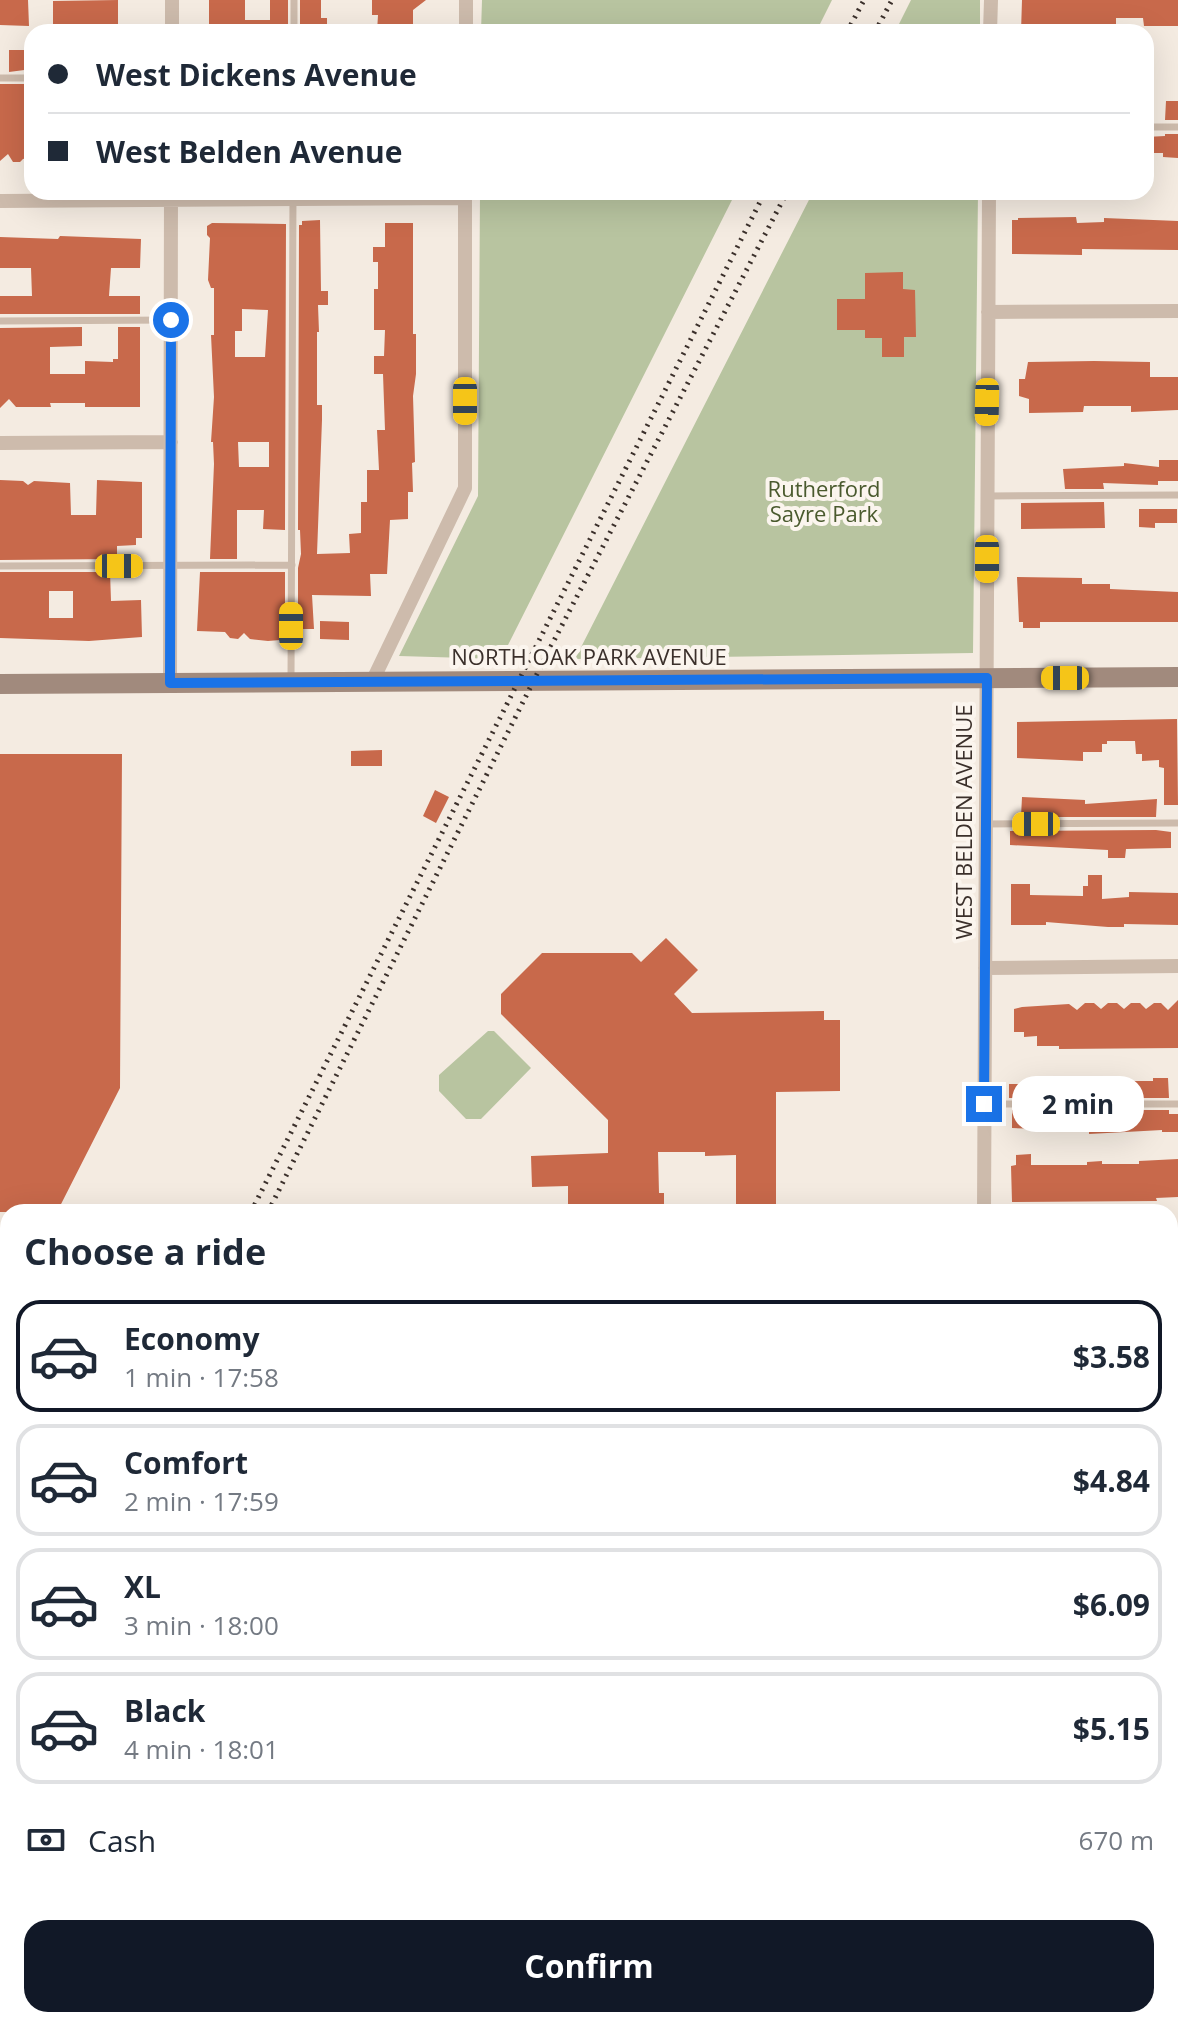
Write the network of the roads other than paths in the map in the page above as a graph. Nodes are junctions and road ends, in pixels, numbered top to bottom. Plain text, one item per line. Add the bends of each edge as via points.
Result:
1 (172, 0) edge
2 (294, 0) edge
3 (466, 0) edge
4 (991, 0) edge
5 (172, 24) edge
6 (294, 24) edge
7 (466, 24) edge
8 (990, 24) edge
9 (0, 78) edge
10 (24, 78) edge
11 (1154, 127) edge
12 (1178, 127) edge
13 (34, 200) edge
14 (171, 200) edge
15 (293, 200) edge
16 (465, 200) edge
17 (989, 200) edge
18 (0, 201) edge
19 (1178, 311) edge
20 (988, 312) junction
21 (171, 320) junction
22 (0, 321) edge
23 (171, 442) junction
24 (0, 443) edge
25 (1178, 495) edge
26 (986, 496) junction
27 (292, 565) junction
28 (0, 566) edge
29 (170, 566) junction
30 (1178, 677) edge
31 (987, 678) junction
32 (372, 682) junction
33 (170, 683) junction
34 (291, 683) junction
35 (0, 684) edge
36 (1178, 823) edge
37 (986, 824) junction
38 (1178, 966) edge
39 (985, 968) junction
40 (984, 1104) junction
41 (1178, 1104) edge
42 (984, 1204) edge

1 - 5 street
2 - 6 lane
3 - 7 street
4 - 8 street
9 - 10 lane
11 - 12 lane
13 - 18 street
14 - 21 street
15 - 27 lane
16 - 32 street via 465,488
17 - 20 street, WEST BELDEN AVENUE
19 - 20 street
20 - 26 street, WEST BELDEN AVENUE
21 - 22 lane
21 - 23 street
23 - 24 street
23 - 29 street
25 - 26 lane
26 - 31 street, WEST BELDEN AVENUE
27 - 29 lane
27 - 34 lane
28 - 29 lane
29 - 33 street
30 - 31 street, NORTH OAK PARK AVENUE
31 - 32 street, NORTH OAK PARK AVENUE
31 - 37 street, WEST BELDEN AVENUE
32 - 34 street, NORTH OAK PARK AVENUE
33 - 34 street, NORTH OAK PARK AVENUE
33 - 35 street, NORTH OAK PARK AVENUE
36 - 37 lane
37 - 39 street, WEST BELDEN AVENUE
38 - 39 street
39 - 40 street, WEST BELDEN AVENUE
40 - 41 lane
40 - 42 street, WEST BELDEN AVENUE

